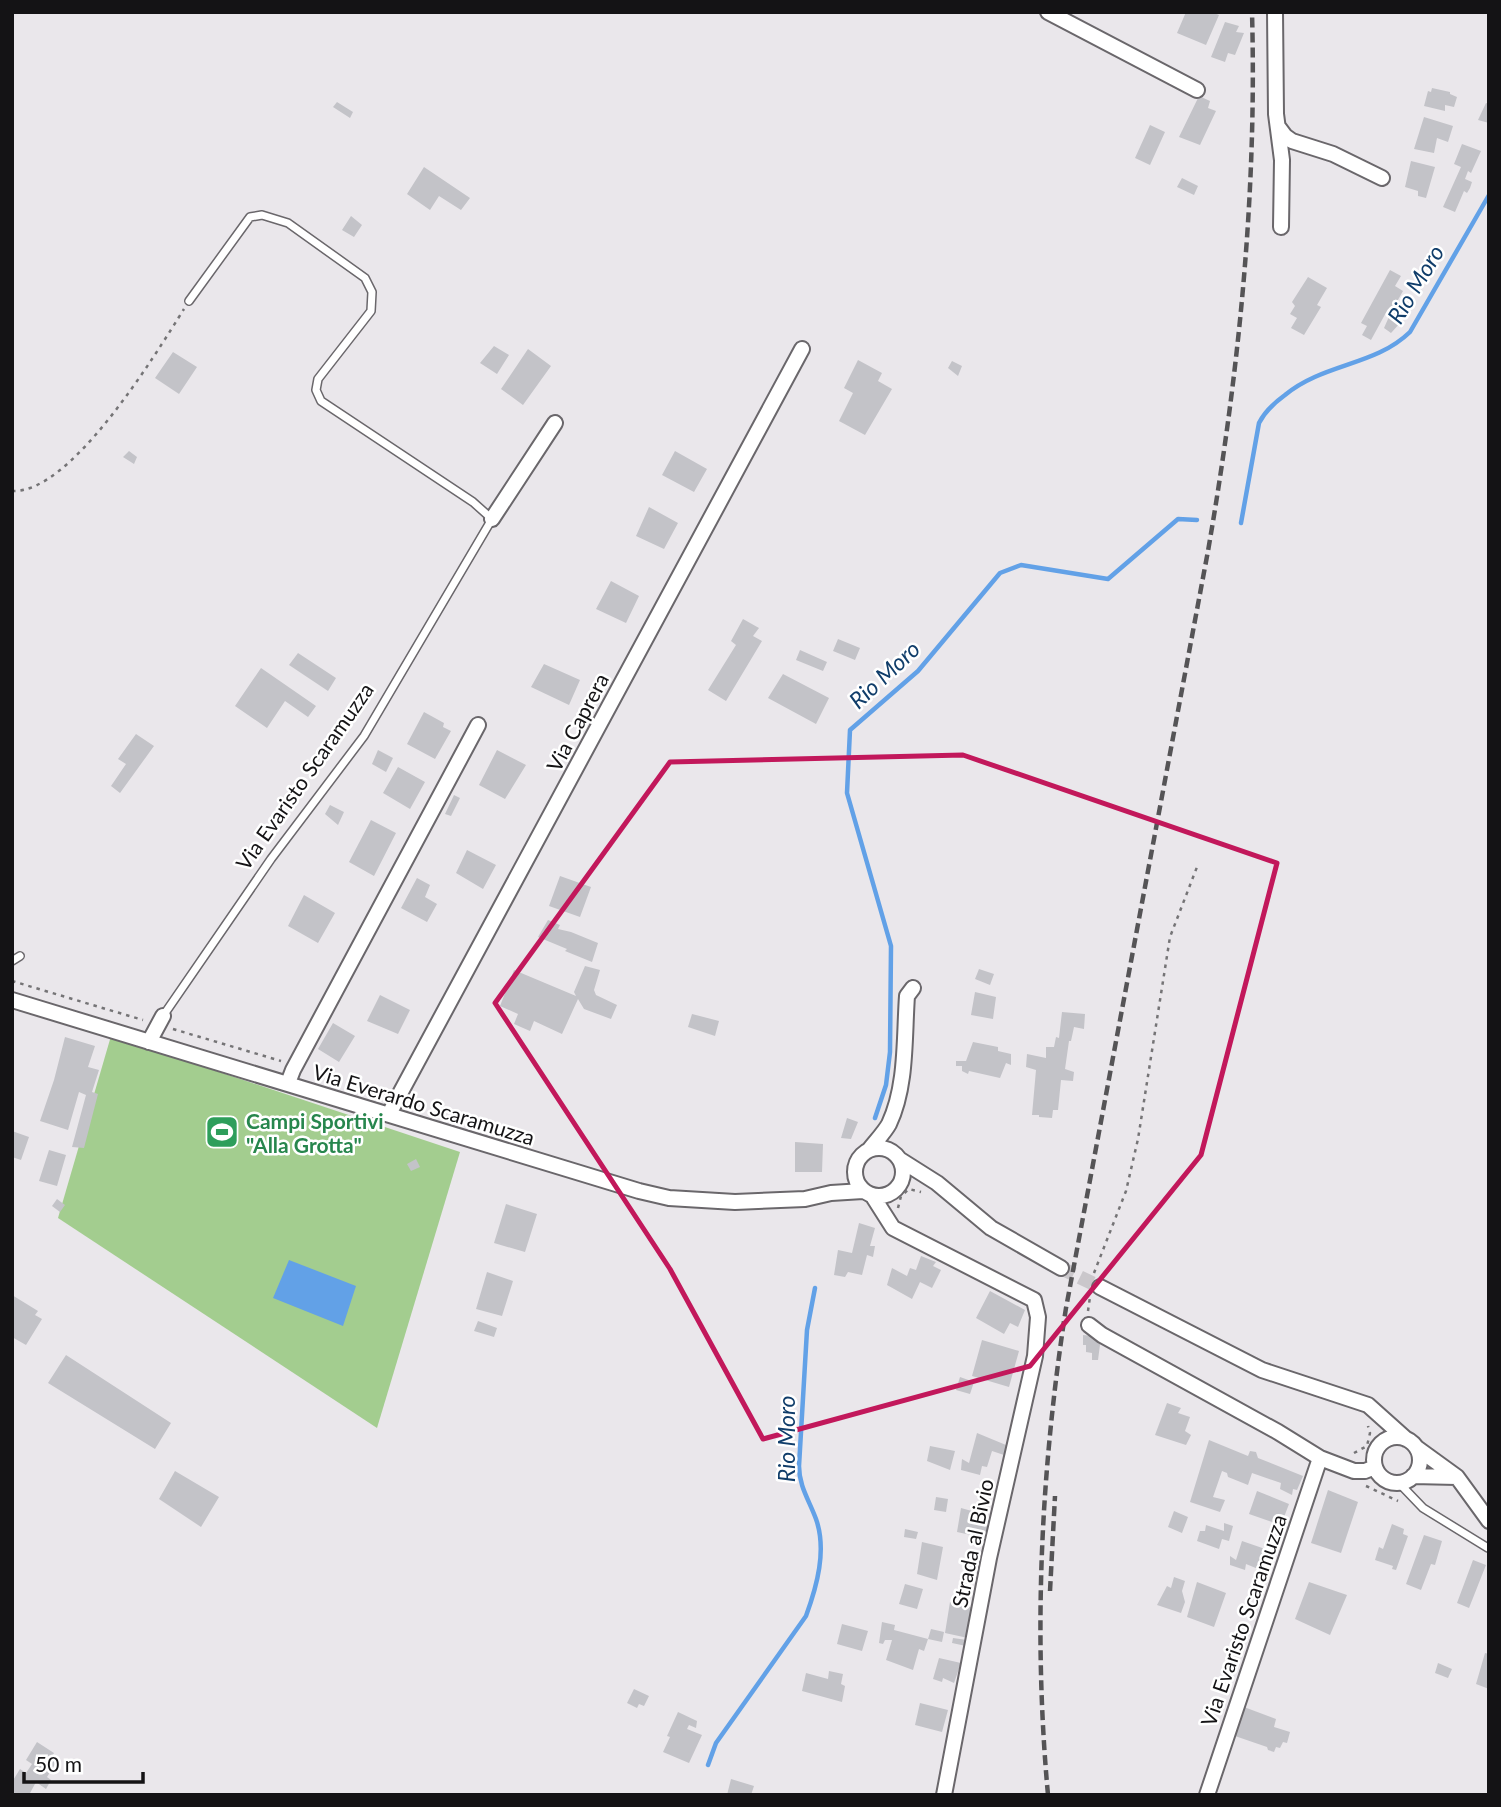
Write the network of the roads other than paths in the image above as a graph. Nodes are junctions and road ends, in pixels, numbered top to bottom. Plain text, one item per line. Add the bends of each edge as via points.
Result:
1 (1048, 12) edge
2 (1275, 12) edge
3 (1197, 90) dead end
4 (1277, 123) junction
5 (1382, 178) dead end
6 (1281, 227) dead end
7 (189, 301) road end
8 (802, 349) dead end
9 (555, 423) dead end
10 (492, 519) junction
11 (478, 725) dead end
12 (20, 956) dead end
13 (12, 961) edge
14 (913, 988) dead end
15 (12, 1000) edge
16 (159, 1021) joint
17 (149, 1042) junction
18 (288, 1083) junction
19 (390, 1114) junction
20 (888, 1127) junction
21 (869, 1150) junction
22 (894, 1155) junction
23 (855, 1172) junction
24 (926, 1177) junction
25 (894, 1189) junction
26 (831, 1193) junction
27 (868, 1193) junction
28 (902, 1232) junction
29 (1061, 1268) tunnel mouth
30 (1100, 1287) tunnel mouth
31 (1089, 1325) dead end
32 (1371, 1415) junction
33 (1411, 1443) junction
34 (1379, 1445) junction
35 (1320, 1458) junction
36 (1375, 1467) junction
37 (1413, 1476) junction
38 (1457, 1476) junction
39 (1399, 1483) junction
40 (1489, 1521) edge
41 (1488, 1548) edge
42 (944, 1795) edge
43 (1207, 1795) edge

1 - 3 street
2 - 4 street
4 - 5 street via 1288,138
4 - 6 street via 1282,160
7 - 10 lane via 250,217 262,215 288,223 365,278 372,292 371,311 318,379 321,401
8 - 19 street, Via Caprera
9 - 10 street, Via Evaristo Scaramuzza
10 - 16 lane, Via Evaristo Scaramuzza via 364,736 271,859
11 - 18 street
12 - 13 lane
14 - 20 street via 907,996 902,1074
15 - 17 street, Via Everardo Scaramuzza
16 - 17 street, Via Evaristo Scaramuzza
17 - 18 street, Via Everardo Scaramuzza
18 - 19 street, Via Everardo Scaramuzza
19 - 26 street, Via Everardo Scaramuzza via 582,1176 669,1198 735,1202 805,1199
20 - 21 street
20 - 22 street
21 - 22 street
21 - 23 street via 858,1160
22 - 24 street
22 - 25 street via 903,1172
23 - 26 street
23 - 27 street via 857,1182
24 - 25 street
24 - 29 street via 980,1221
25 - 27 street
25 - 28 street via 891,1210
26 - 27 street
27 - 28 street via 888,1223
28 - 42 street, Strada al Bivio via 1034,1300 1038,1317 1035,1356 989,1558
30 - 32 street via 1262,1370 1357,1401
31 - 35 street
32 - 33 street
32 - 34 street
33 - 34 street via 1391,1437
33 - 37 street via 1420,1463
33 - 38 street
34 - 36 street
35 - 36 street via 1354,1471
35 - 43 street, Via Evaristo Scaramuzza
36 - 39 street via 1384,1479
37 - 38 street
37 - 39 street
38 - 40 street
39 - 41 lane via 1423,1508

